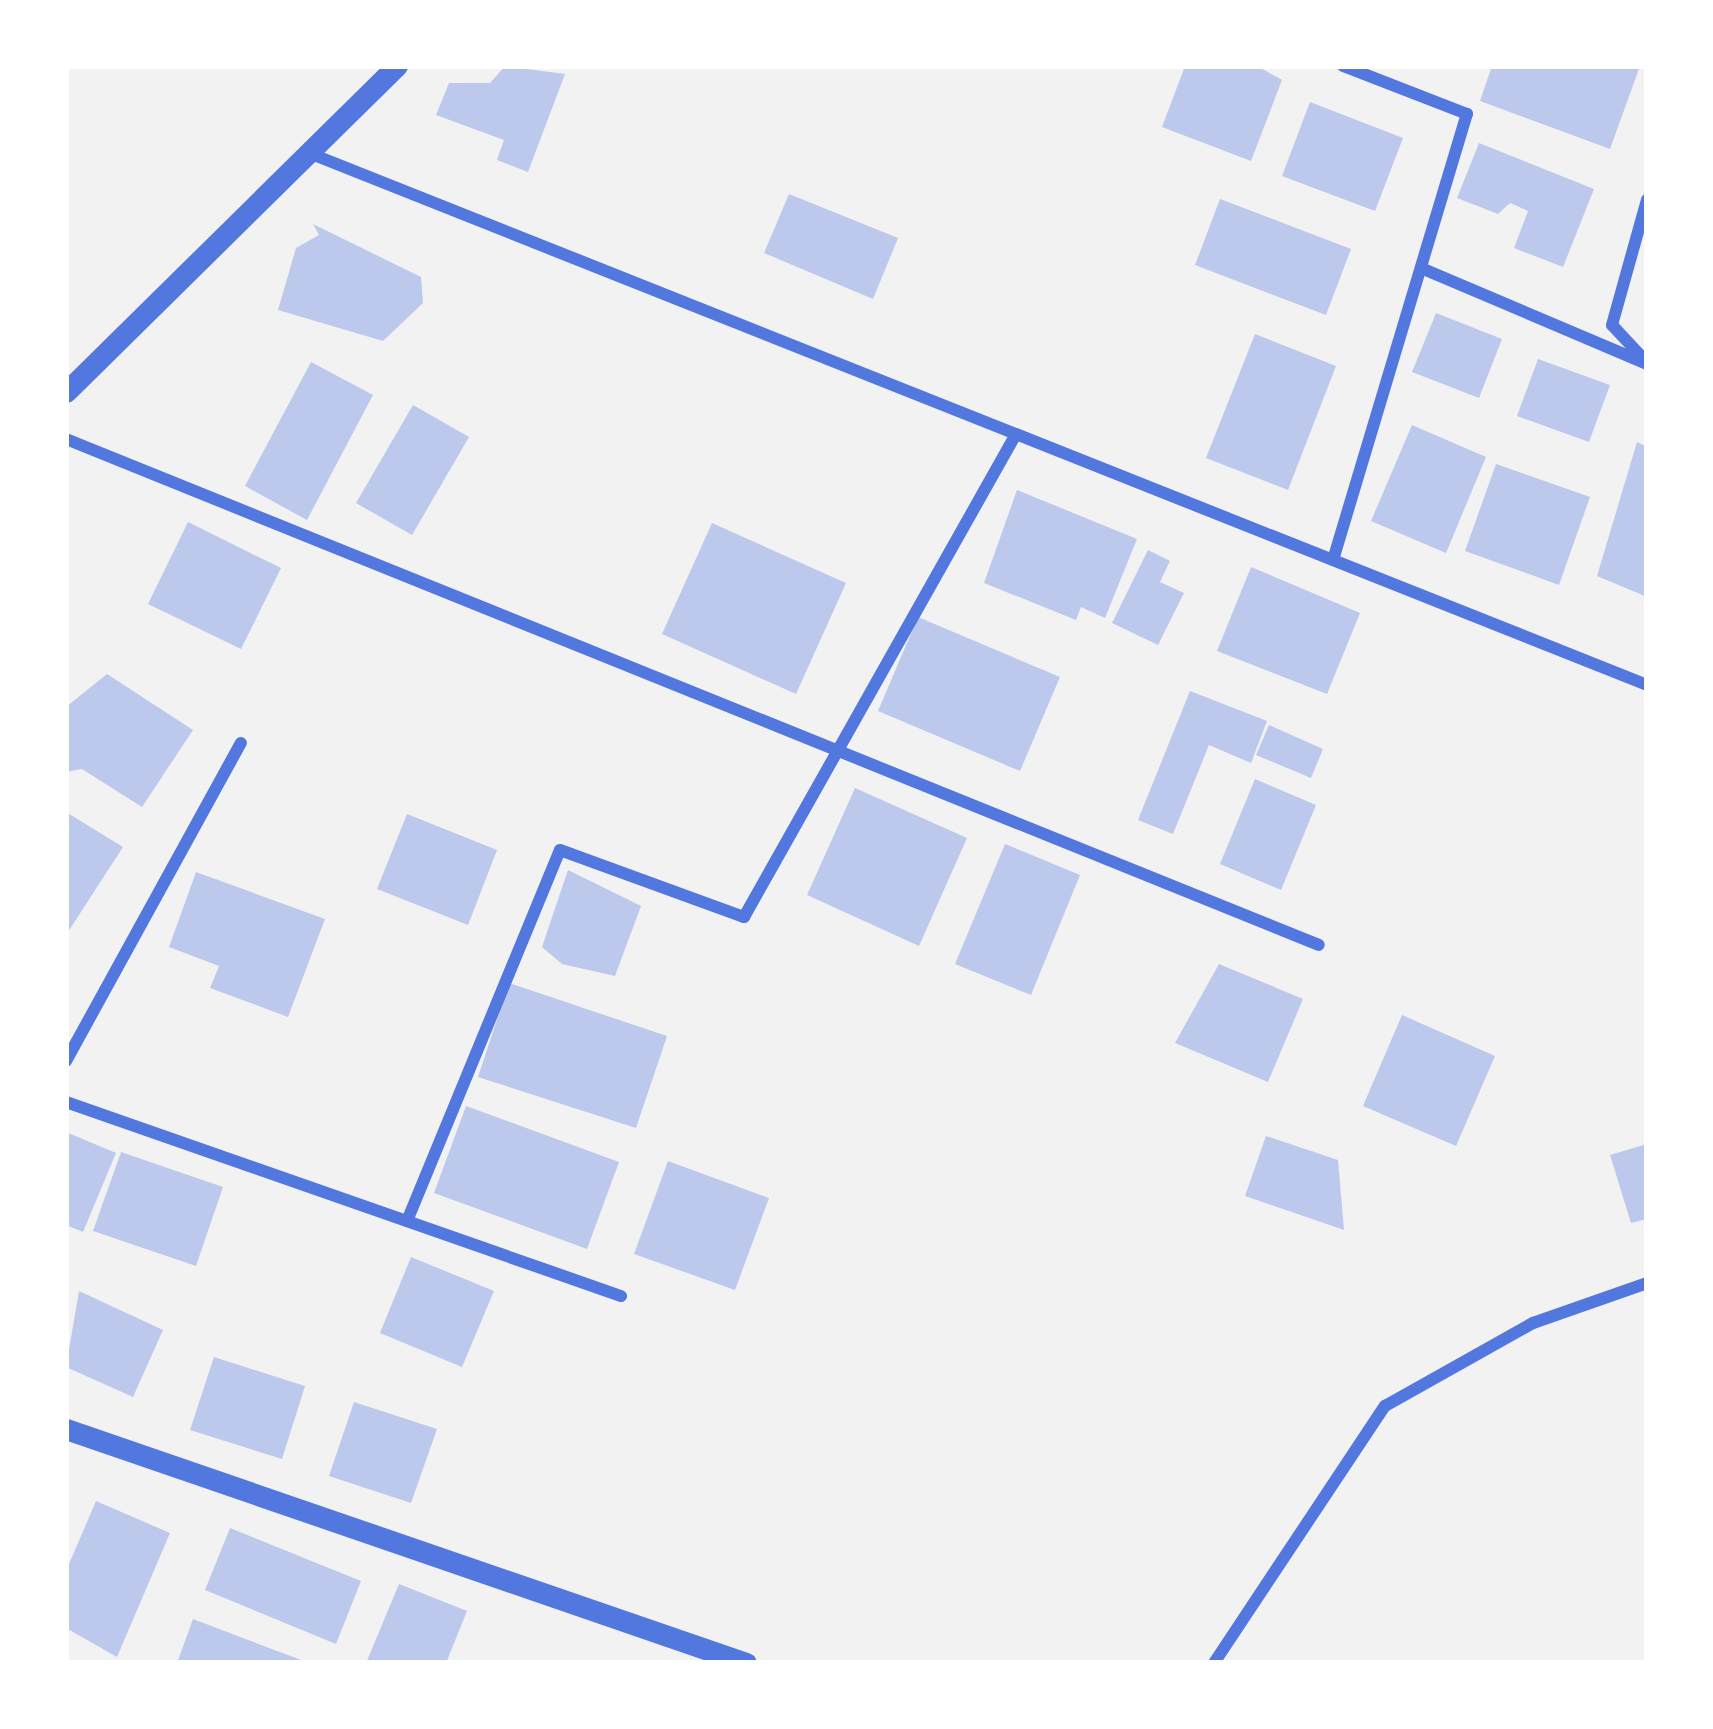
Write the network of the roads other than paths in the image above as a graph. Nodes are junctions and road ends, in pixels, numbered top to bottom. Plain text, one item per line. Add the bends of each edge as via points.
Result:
1 (397, 66) edge
2 (1343, 66) edge
3 (309, 153) junction
4 (1647, 200) edge
5 (1421, 268) junction
6 (1647, 362) edge
7 (66, 392) edge
8 (1016, 434) junction
9 (66, 439) edge
10 (1333, 560) junction
11 (1647, 685) edge
12 (241, 743) dead end
13 (838, 750) junction
14 (1319, 945) dead end
15 (66, 1061) edge
16 (66, 1102) edge
17 (407, 1221) junction
18 (1647, 1283) edge
19 (621, 1296) dead end
20 (66, 1429) edge
21 (746, 1663) edge
22 (1214, 1663) edge

1 - 3 street
2 - 5 street via 1467,114
3 - 7 street
3 - 8 street
4 - 6 street via 1612,326
5 - 6 street
5 - 10 street
8 - 10 street
8 - 13 street
9 - 13 street
10 - 11 street
12 - 15 street
13 - 14 street
13 - 17 street via 744,917 560,850
16 - 17 street
17 - 19 street
18 - 22 street via 1533,1323 1385,1406
20 - 21 street

